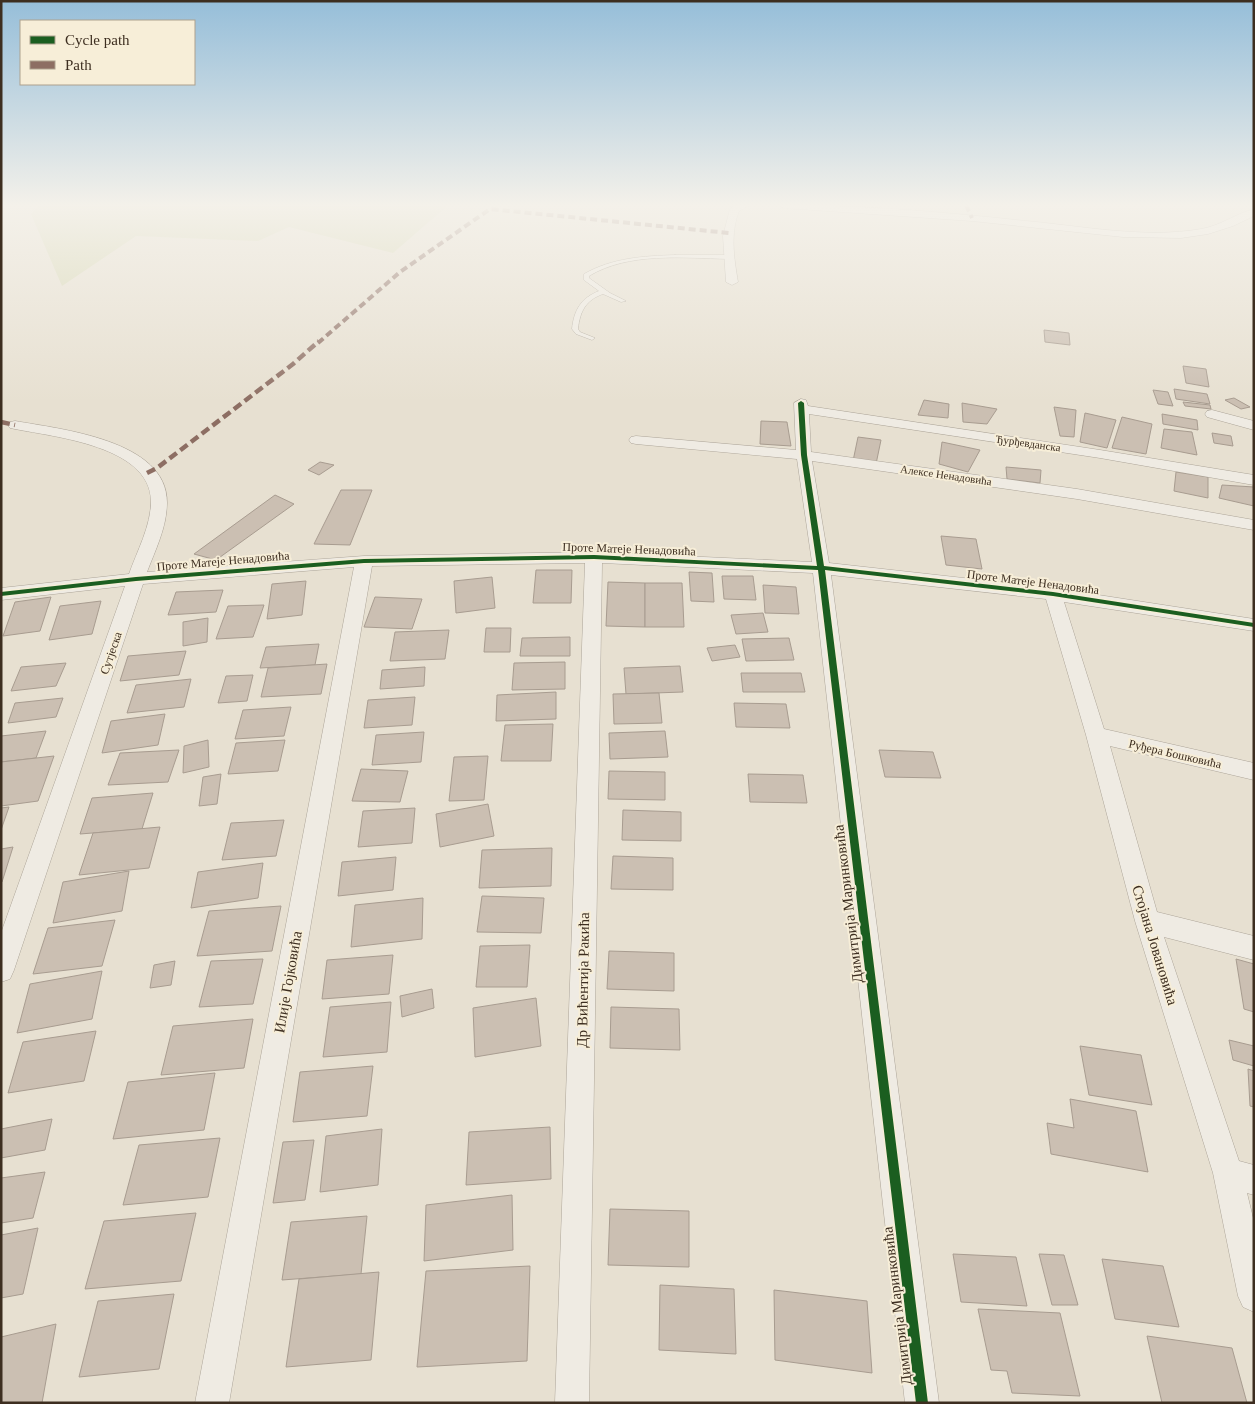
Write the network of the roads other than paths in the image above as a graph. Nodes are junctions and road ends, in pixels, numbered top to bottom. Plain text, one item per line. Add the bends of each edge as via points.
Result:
1 (593, 271) edge
2 (730, 271) edge
3 (732, 282) dead end
4 (603, 292) junction
5 (623, 301) dead end
6 (592, 338) dead end
7 (801, 406) joint
8 (1212, 414) dead end
9 (15, 425) dead end
10 (1254, 426) edge
11 (636, 440) dead end
12 (804, 455) junction
13 (1254, 480) edge
14 (1254, 525) edge
15 (594, 557) junction
16 (364, 561) junction
17 (821, 568) junction
18 (136, 579) junction
19 (1, 594) edge
20 (1053, 594) junction
21 (1254, 625) edge
22 (1096, 735) junction
23 (1254, 772) edge
24 (1147, 921) junction
25 (1254, 948) edge
26 (1, 970) edge
27 (1241, 1176) edge
28 (1254, 1296) edge
29 (212, 1403) edge
30 (572, 1403) edge
31 (922, 1403) edge

1 - 4 lane via 586,279
2 - 3 street
4 - 5 lane
4 - 6 lane via 589,299 576,314 574,329
7 - 12 street, Димитрија Маринковића
7 - 13 street, Ђурђевданска
8 - 10 street
9 - 18 street, Сутјеска via 115,449 138,463 155,483 159,501 155,522
11 - 12 street, Алексе Ненадовића
12 - 14 street, Алексе Ненадовића via 1077,494
12 - 17 street, Димитрија Маринковића
15 - 16 street, Проте Матеје Ненадовића
15 - 17 street, Проте Матеје Ненадовића
15 - 30 street, Др Вићентија Ракића
16 - 18 street, Проте Матеје Ненадовића
16 - 29 street, Илије Гојковића
17 - 20 street, Проте Матеје Ненадовића
17 - 31 street, Димитрија Маринковића
18 - 19 street, Проте Матеје Ненадовића
18 - 26 street, Сутјеска
20 - 21 street, Проте Матеје Ненадовића
20 - 22 street, Стојана Јовановића
22 - 23 street, Руђера Бошковића
22 - 24 street, Стојана Јовановића
24 - 25 street
24 - 27 street, Стојана Јовановића
27 - 28 street, Стојана Јовановића

